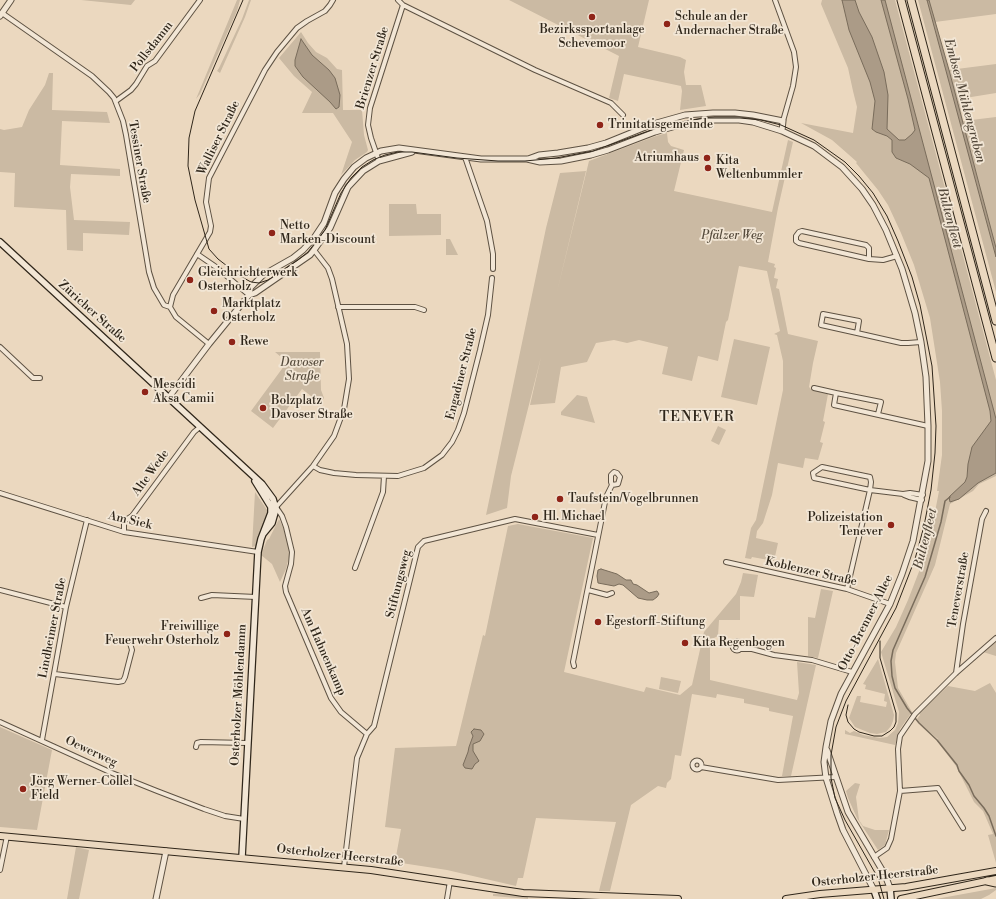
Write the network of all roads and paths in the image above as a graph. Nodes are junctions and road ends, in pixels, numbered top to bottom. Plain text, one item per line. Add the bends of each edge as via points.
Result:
1 (11, 0) edge
2 (200, 0) edge
3 (333, 0) edge
4 (398, 0) edge
5 (775, 0) edge
6 (901, 0) edge
7 (911, 0) edge
8 (403, 5) junction
9 (1, 15) edge
10 (116, 101) junction
11 (623, 115) dead end
12 (783, 121) junction
13 (782, 131) junction
14 (415, 151) junction
15 (376, 153) junction
16 (465, 157) junction
17 (527, 159) junction
18 (379, 161) junction
19 (0, 242) edge
20 (314, 250) junction
21 (197, 254) junction
22 (897, 256) junction
23 (869, 259) junction
24 (493, 269) dead end
25 (266, 273) junction
26 (492, 278) dead end
27 (270, 282) junction
28 (249, 295) junction
29 (170, 307) junction
30 (338, 307) junction
31 (424, 310) dead end
32 (996, 321) edge
33 (857, 333) junction
34 (921, 342) junction
35 (209, 344) junction
36 (0, 347) edge
37 (996, 358) edge
38 (40, 378) dead end
39 (814, 388) dead end
40 (836, 393) junction
41 (169, 397) junction
42 (878, 414) junction
43 (928, 426) junction
44 (200, 427) junction
45 (313, 466) junction
46 (384, 476) junction
47 (612, 485) dead end
48 (870, 490) junction
49 (0, 493) edge
50 (922, 498) junction
51 (273, 507) junction
52 (986, 511) dead end
53 (87, 520) junction
54 (124, 532) junction
55 (598, 535) junction
56 (258, 552) junction
57 (726, 562) dead end
58 (355, 568) dead end
59 (847, 589) junction
60 (0, 590) edge
61 (588, 590) junction
62 (612, 592) dead end
63 (201, 598) dead end
64 (256, 598) junction
65 (890, 604) junction
66 (66, 607) junction
67 (996, 638) edge
68 (129, 640) dead end
69 (740, 649) dead end
70 (574, 666) dead end
71 (852, 672) junction
72 (956, 673) junction
73 (55, 674) junction
74 (0, 722) edge
75 (367, 734) junction
76 (42, 740) junction
77 (247, 743) junction
78 (826, 747) junction
79 (196, 748) dead end
80 (701, 767) dead end
81 (836, 777) junction
82 (826, 778) junction
83 (900, 791) junction
84 (244, 818) junction
85 (963, 828) dead end
86 (0, 836) edge
87 (7, 836) junction
88 (166, 851) junction
89 (242, 857) junction
90 (874, 857) junction
91 (344, 867) junction
92 (0, 870) edge
93 (996, 871) edge
94 (996, 879) edge
95 (450, 881) junction
96 (987, 881) junction
97 (996, 883) edge
98 (890, 888) junction
99 (874, 890) junction
100 (918, 897) edge
101 (156, 899) edge
102 (447, 899) edge
103 (678, 899) edge
104 (786, 899) edge
105 (877, 899) edge
106 (892, 899) edge
107 (901, 899) edge

1 - 9 street
2 - 10 street, Pollsdamm via 155,61 147,66 132,90
3 - 21 street, Walliser Straße via 325,11 298,28 277,52 250,98 209,178 206,202 211,226
4 - 8 street
5 - 12 street via 794,52 796,67
6 - 37 highway
7 - 32 highway
8 - 11 street via 535,70 611,103
8 - 15 street, Brienzer Straße via 370,108 368,125
9 - 10 street, Tessiner Straße via 92,76
10 - 29 street, Tessiner Straße via 126,135 149,272 154,288 164,305
12 - 13 street
12 - 17 street via 735,113 682,116 658,122 588,148
13 - 17 street, Otto-Brenner-Allee via 739,120 703,121 655,132 591,155 561,161 540,162
13 - 22 street, Otto-Brenner-Allee via 814,146 848,173 873,205
14 - 15 street via 393,148
14 - 16 street
14 - 18 street
15 - 18 street, Brienzer Straße
15 - 25 street via 360,162 344,179 335,193 324,223 310,242 293,258
16 - 17 street
16 - 24 street via 487,221
18 - 20 street via 363,171 348,187 330,228
19 - 41 main road, Züricher Straße
20 - 27 street
20 - 30 street via 328,268
21 - 28 street
21 - 29 street, Walliser Straße via 173,295
22 - 23 street via 883,260
22 - 34 street, Otto-Brenner-Allee via 915,313
23 - 23 street via 869,248 866,245 802,231 796,236 799,243
25 - 27 street
25 - 28 street via 250,288
26 - 46 street, Engadiner Straße via 488,315 480,350 464,413 452,442 442,455 424,468 398,476
27 - 28 street
28 - 35 street
29 - 35 street, Tessiner Straße via 176,317
30 - 31 street via 415,307
30 - 45 street via 349,355 349,379 344,409 334,436
33 - 33 street via 859,322 823,314 820,325
33 - 34 street via 901,343
34 - 43 street, Otto-Brenner-Allee via 926,377
35 - 41 street
36 - 38 street via 33,378
39 - 40 street
40 - 42 street via 880,402
40 - 42 street via 834,405
41 - 44 main road
42 - 43 street
43 - 50 street, Otto-Brenner-Allee via 928,461
44 - 51 main road via 266,489 273,499
44 - 54 street, Alte Wede via 132,516 124,521
45 - 46 street, Engadiner Straße via 334,473
45 - 51 street
46 - 58 street via 383,492
47 - 55 street via 606,497
48 - 48 street via 870,477 822,467 813,473 814,478
48 - 50 street via 910,493
48 - 59 street
49 - 53 street, Am Siek
50 - 65 street, Otto-Brenner-Allee via 913,541
51 - 56 main road, Osterholzer Möhlendamm via 276,512 263,534
51 - 75 street, Am Hahnenkamp via 282,516 292,552 286,592 331,698 341,712
52 - 72 street, Teneverstraße via 982,518
53 - 54 street, Am Siek
53 - 66 street, Lindheimer Straße
54 - 56 street, Am Siek
55 - 61 street
55 - 75 street, Stiftungsweg via 515,518 424,541 418,548 374,726
56 - 64 main road, Osterholzer Möhlendamm
57 - 59 street, Koblenzer Straße
59 - 65 street, Koblenzer Straße
60 - 66 street
61 - 62 street via 607,594
61 - 70 street
63 - 64 street via 212,595
64 - 77 main road, Osterholzer Möhlendamm
65 - 71 street, Otto-Brenner-Allee
66 - 73 street, Lindheimer Straße
67 - 72 street
68 - 73 street via 132,650 123,681
69 - 71 street via 812,660
71 - 78 street, Otto-Brenner-Allee via 831,721
72 - 83 street via 915,714 900,736
73 - 76 street, Lindheimer Straße
74 - 76 street, Oewerweg
75 - 91 street via 356,767
76 - 84 street, Oewerweg via 157,791 218,813
77 - 79 street via 201,742 197,743
77 - 84 main road, Osterholzer Möhlendamm
78 - 81 street, Otto-Brenner-Allee
78 - 82 street, Otto-Brenner-Allee
80 - 82 street via 778,780
81 - 82 street
81 - 90 street, Otto-Brenner-Allee via 848,812
82 - 99 street, Otto-Brenner-Allee via 843,830
83 - 85 street via 938,788
83 - 90 street via 891,839 887,848
84 - 89 main road, Osterholzer Möhlendamm
86 - 87 main road, Osterholzer Heerstraße
87 - 88 main road, Osterholzer Heerstraße
87 - 92 street
88 - 89 main road, Osterholzer Heerstraße
88 - 101 street
89 - 91 main road, Osterholzer Heerstraße
90 - 98 street, Otto-Brenner-Allee via 886,875
91 - 95 main road, Osterholzer Heerstraße
93 - 98 main road, Osterholzer Heerstraße via 906,888
94 - 96 main road, Osterholzer Heerstraße
95 - 102 street
95 - 103 main road, Osterholzer Heerstraße via 523,892
96 - 97 highway
96 - 100 main road, Osterholzer Heerstraße
98 - 99 main road, Osterholzer Heerstraße
98 - 106 main road
99 - 104 main road, Osterholzer Heerstraße
99 - 105 main road
100 - 107 main road, Osterholzer Heerstraße

